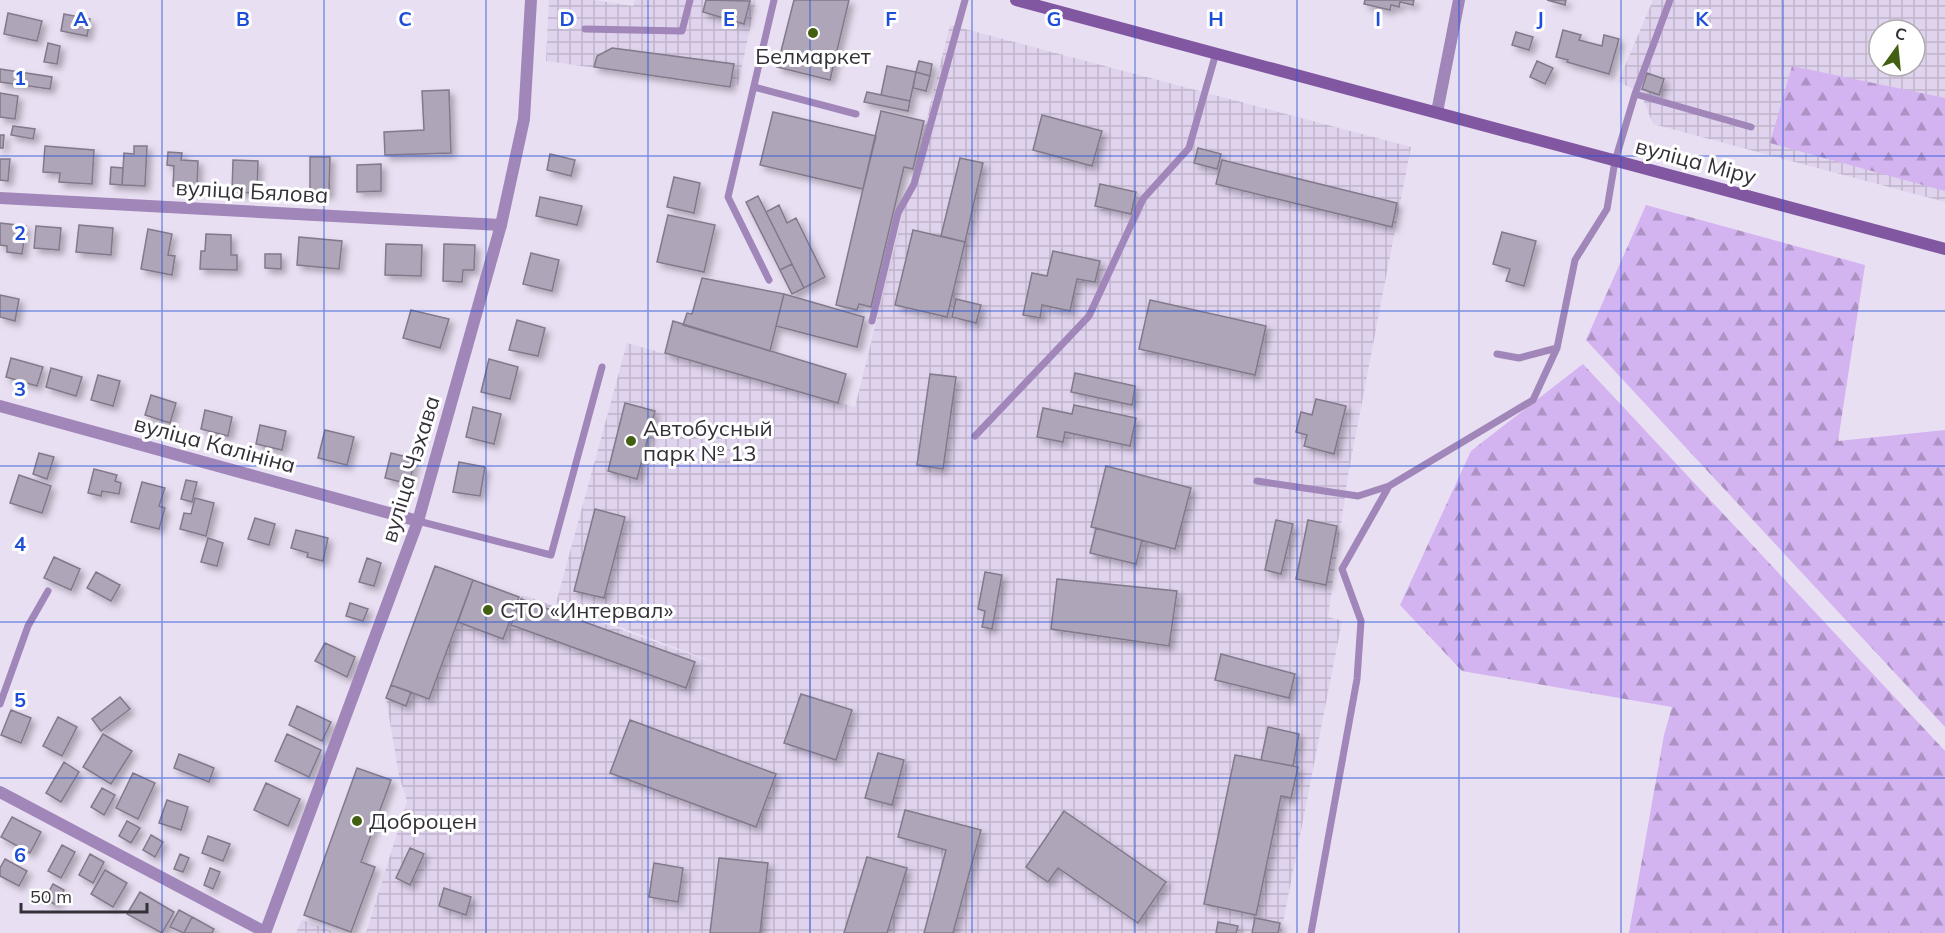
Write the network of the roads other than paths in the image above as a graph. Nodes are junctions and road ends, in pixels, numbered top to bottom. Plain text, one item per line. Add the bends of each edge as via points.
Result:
1 (531, 0) edge
2 (690, 0) edge
3 (774, 0) edge
4 (965, 0) edge
5 (1016, 0) edge
6 (1459, 0) edge
7 (1670, 0) edge
8 (585, 29) dead end
9 (1216, 53) junction
10 (754, 87) junction
11 (1635, 94) junction
12 (1437, 112) junction
13 (856, 114) dead end
14 (1751, 127) dead end
15 (1615, 161) junction
16 (0, 198) edge
17 (501, 225) junction
18 (1945, 249) edge
19 (769, 280) dead end
20 (872, 321) dead end
21 (1557, 348) junction
22 (1497, 354) dead end
23 (602, 367) dead end
24 (0, 406) edge
25 (975, 436) dead end
26 (1257, 481) dead end
27 (1389, 486) junction
28 (418, 522) junction
29 (48, 591) dead end
30 (0, 704) edge
31 (0, 792) edge
32 (265, 932) edge
33 (1311, 933) edge

1 - 17 street, вуліца Чэхава via 524,120
2 - 8 lane via 682,31
3 - 10 lane
4 - 20 lane via 914,184 898,213
5 - 9 main road, вуліца Міру
6 - 12 street
7 - 11 lane
9 - 12 main road, вуліца Міру
9 - 25 lane via 1189,147 1143,199 1089,316
10 - 13 lane
10 - 19 lane via 728,196
11 - 14 lane
11 - 15 lane
12 - 15 main road, вуліца Міру
15 - 18 main road, вуліца Міру
15 - 21 lane via 1607,208 1575,260
16 - 17 street, вуліца Бялова
17 - 28 street, вуліца Чэхава
21 - 22 lane via 1519,358
21 - 27 lane via 1533,400
23 - 28 lane via 551,555
24 - 28 street, вуліца Калініна
26 - 27 lane via 1358,496
27 - 33 lane via 1342,569 1361,621 1357,679
28 - 32 street, вуліца Чэхава
29 - 30 lane via 28,626
31 - 32 street

